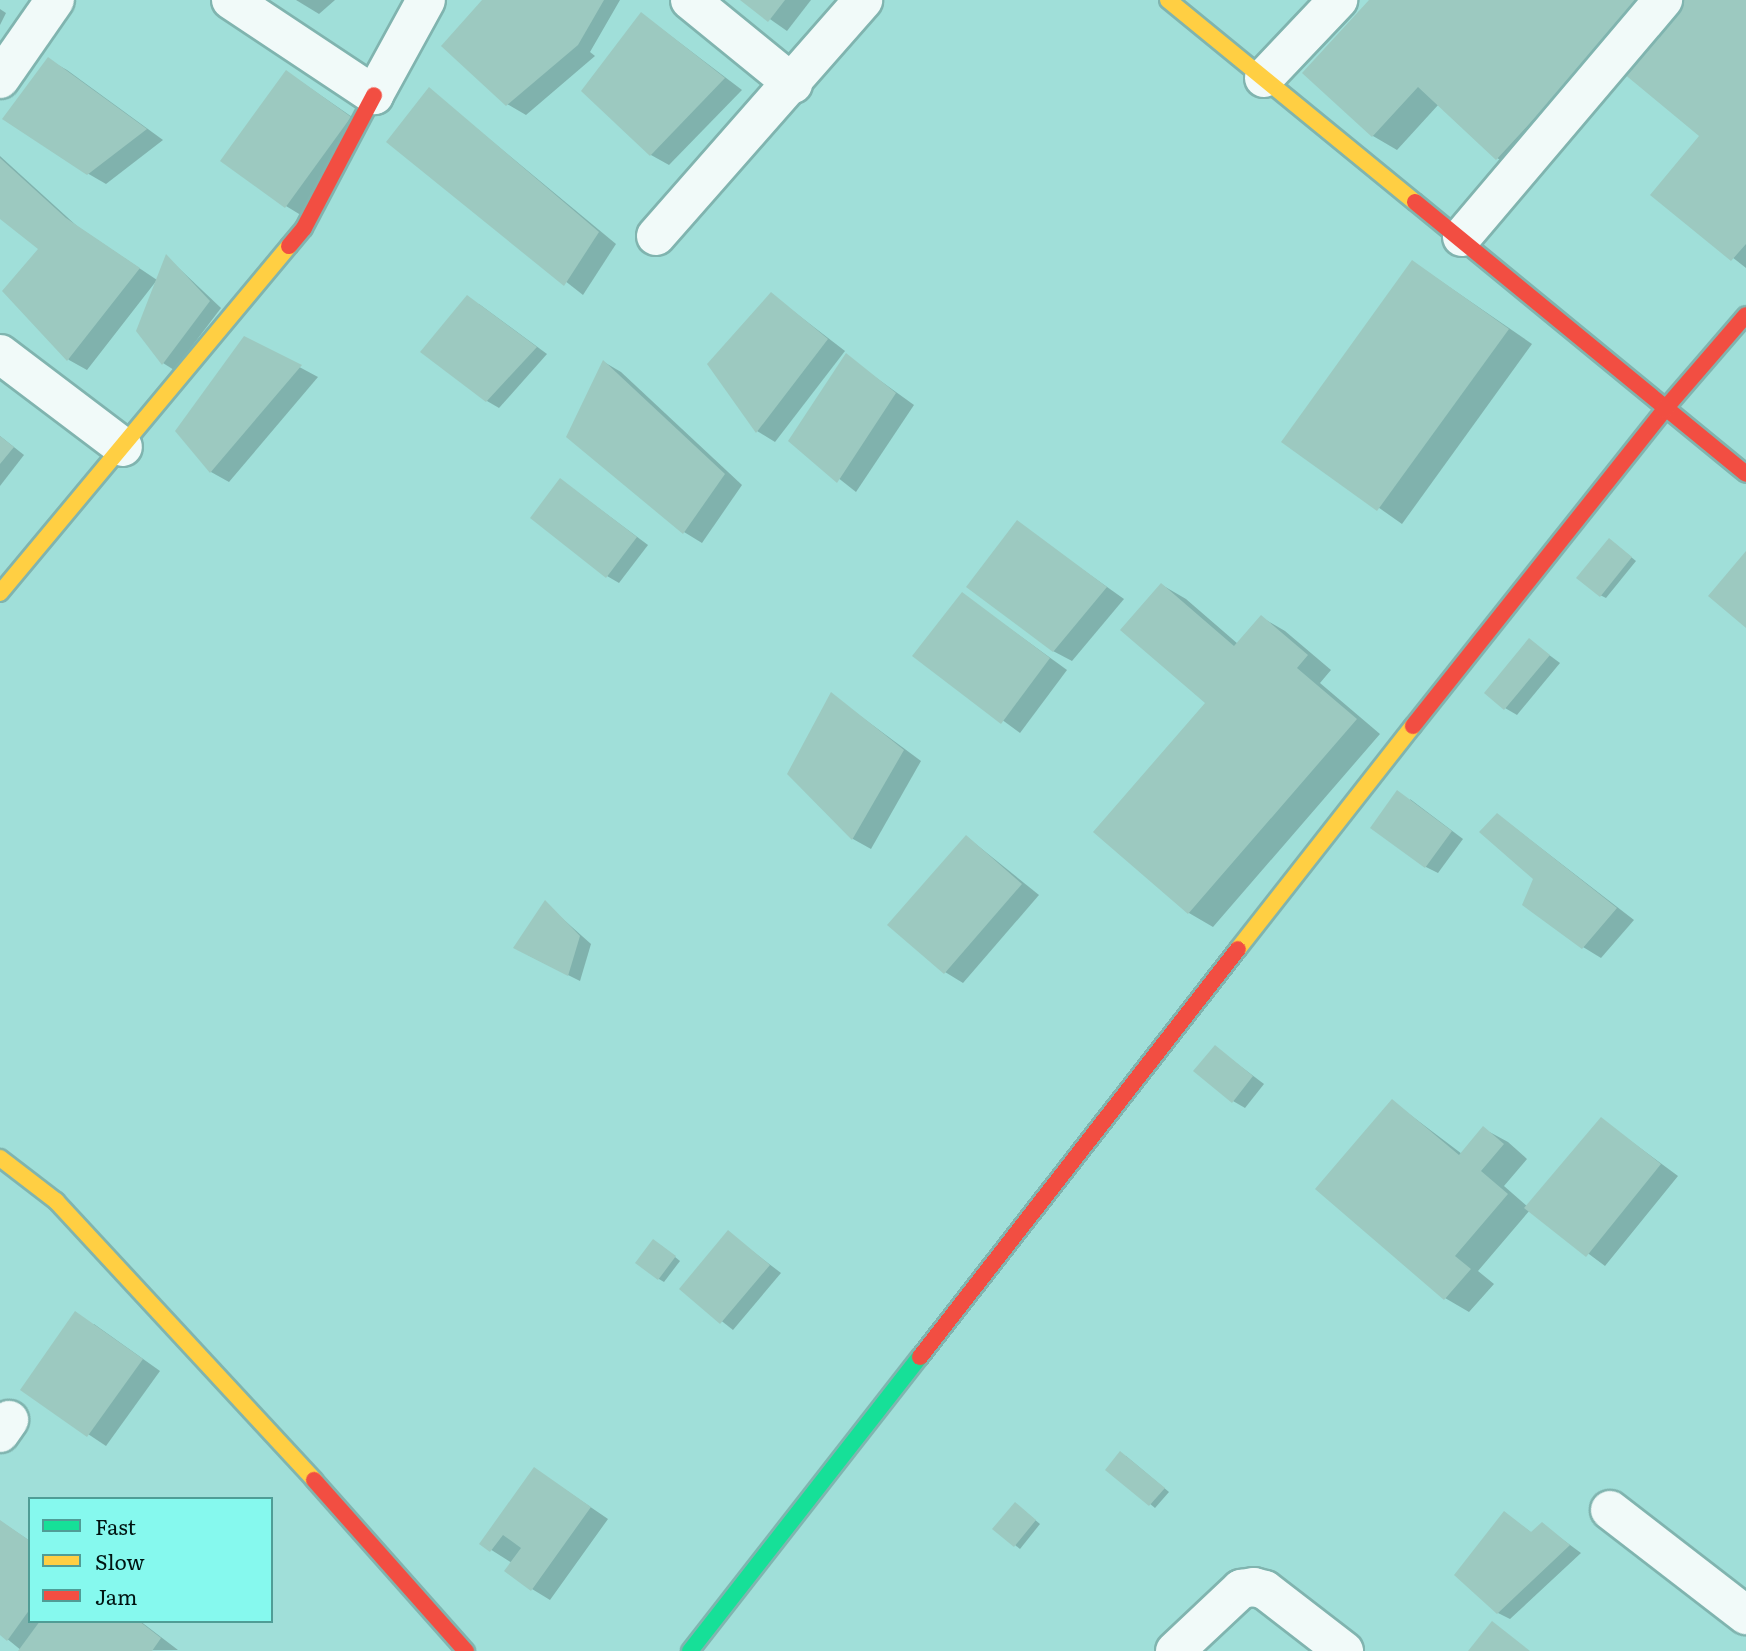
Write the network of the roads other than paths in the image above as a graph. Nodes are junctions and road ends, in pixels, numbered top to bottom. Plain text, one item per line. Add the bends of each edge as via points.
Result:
1 (231, 0) edge
2 (426, 0) edge
3 (690, 0) edge
4 (863, 0) edge
5 (1168, 0) edge
6 (1338, 0) edge
7 (1663, 0) edge
8 (52, 1) edge
9 (1264, 78) junction
10 (0, 79) edge
11 (793, 84) junction
12 (374, 95) junction
13 (656, 236) dead end
14 (1462, 237) junction
15 (1746, 315) edge
16 (0, 354) edge
17 (1664, 410) junction
18 (123, 447) junction
19 (1746, 474) edge
20 (0, 593) edge
21 (0, 1158) edge
22 (1610, 1510) dead end
23 (1746, 1615) edge
24 (466, 1651) edge
25 (690, 1651) edge
26 (1175, 1651) edge
27 (1344, 1651) edge

1 - 12 street
2 - 12 street
3 - 11 street
4 - 11 street
5 - 9 street
6 - 9 street
7 - 14 street
8 - 10 street
9 - 14 street
11 - 13 street
12 - 18 street via 304,228
14 - 17 street
15 - 17 street
16 - 18 street
17 - 19 street
17 - 25 street
18 - 20 street
21 - 24 street via 56,1202 198,1350
22 - 23 street
26 - 27 street via 1241,1590 1254,1587 1265,1590

